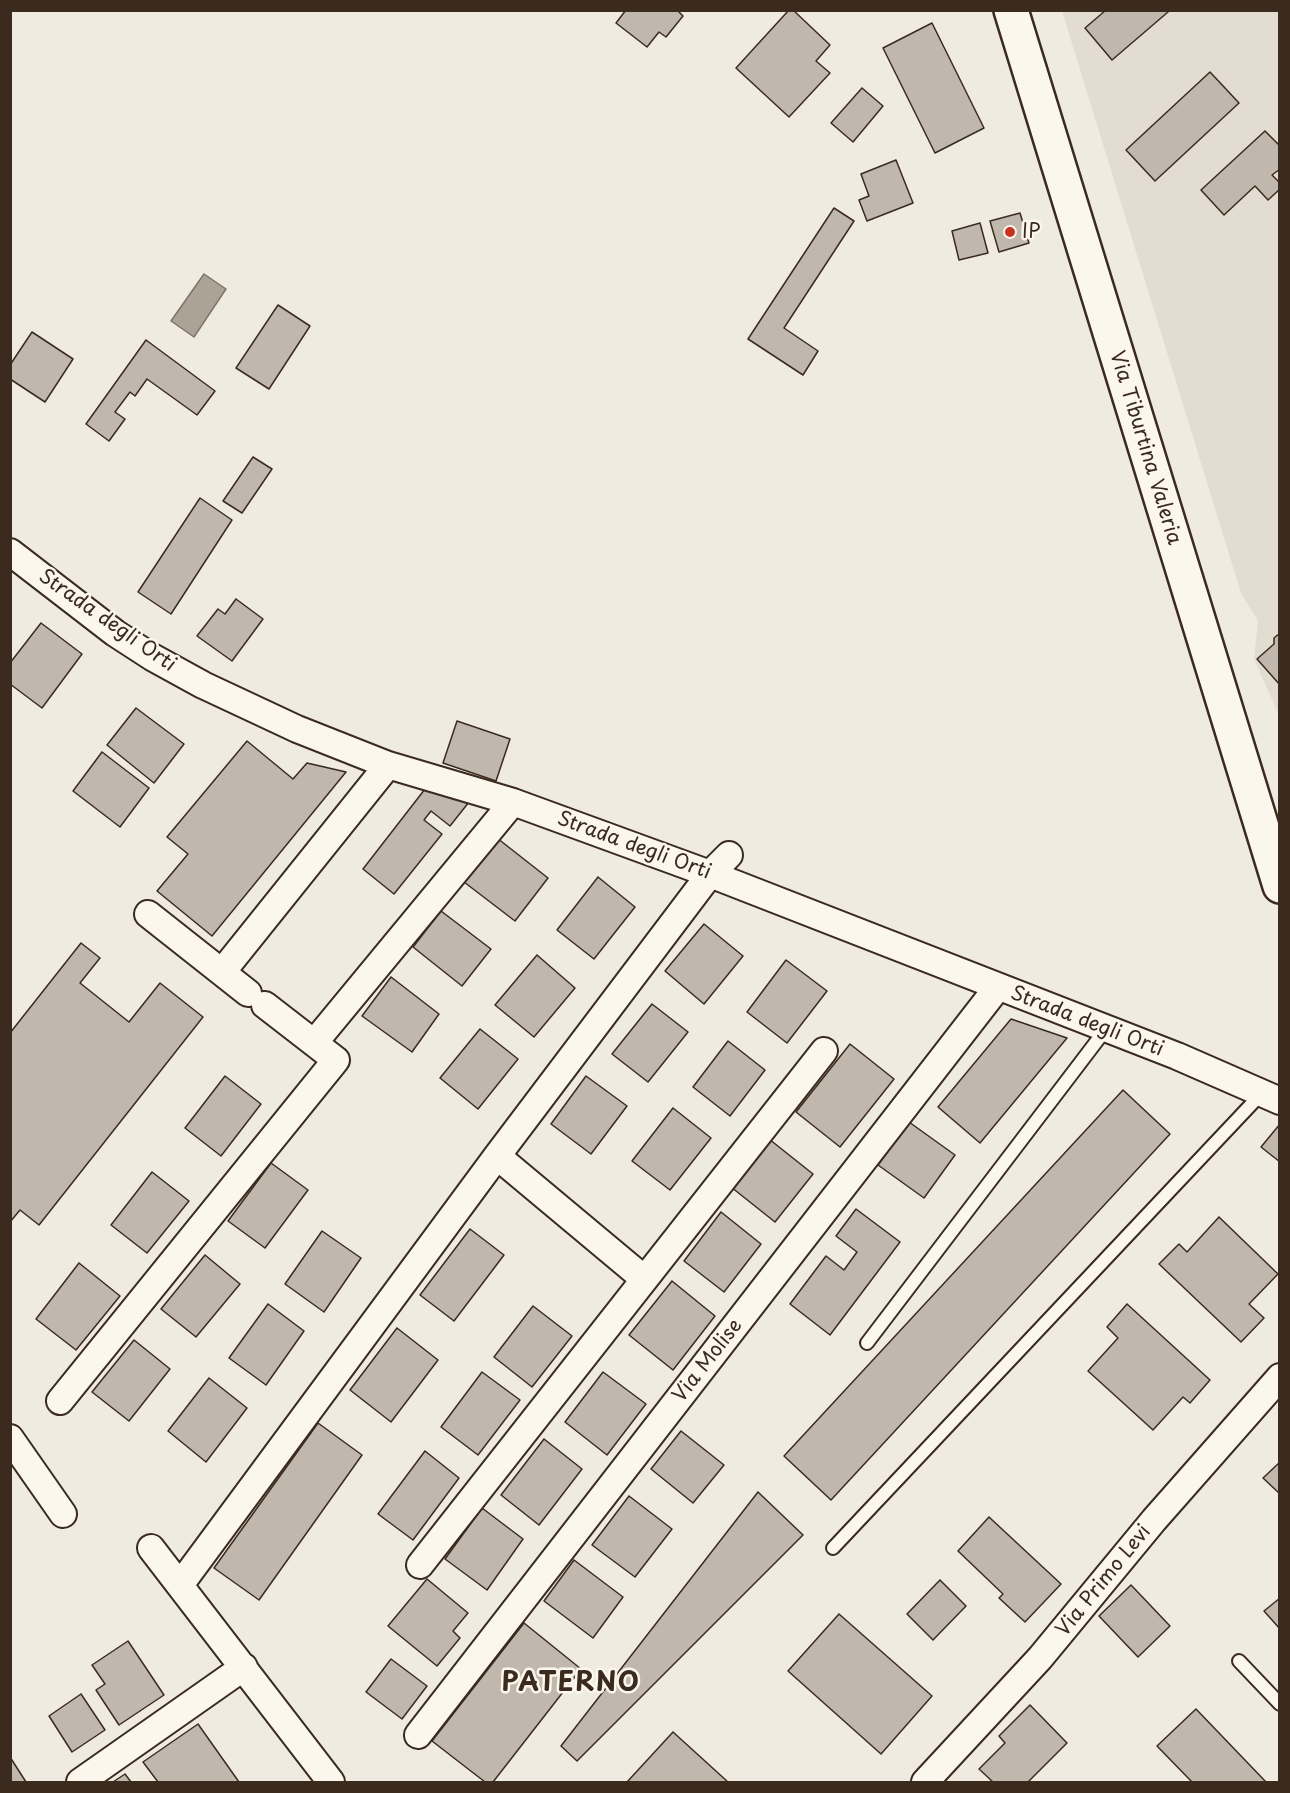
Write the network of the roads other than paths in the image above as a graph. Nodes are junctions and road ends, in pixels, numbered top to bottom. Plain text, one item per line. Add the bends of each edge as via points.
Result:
1 (1011, 10) edge
2 (10, 552) edge
3 (388, 765) junction
4 (513, 802) junction
5 (729, 855) dead end
6 (710, 874) junction
7 (1280, 886) edge
8 (148, 914) dead end
9 (222, 972) junction
10 (998, 988) junction
11 (1106, 1029) junction
12 (314, 1043) junction
13 (824, 1051) dead end
14 (1271, 1097) edge
15 (497, 1156) junction
16 (643, 1278) junction
17 (867, 1343) dead end
18 (1280, 1377) edge
19 (60, 1401) dead end
20 (10, 1438) edge
21 (63, 1514) dead end
22 (151, 1548) dead end
23 (833, 1548) dead end
24 (420, 1565) dead end
25 (180, 1585) junction
26 (1239, 1661) dead end
27 (244, 1667) junction
28 (1280, 1704) edge
29 (418, 1735) dead end
30 (80, 1782) edge
31 (332, 1782) edge
32 (925, 1782) edge

1 - 7 main road, Via Tiburtina Valeria
2 - 3 street, Strada degli Orti via 115,633 175,670 297,729
3 - 4 street, Strada degli Orti
3 - 9 street
4 - 6 street, Strada degli Orti
4 - 12 street
5 - 6 street
6 - 10 street, Strada degli Orti
6 - 15 street
8 - 9 street
9 - 12 street
10 - 11 street, Strada degli Orti
10 - 29 street, Via Molise
11 - 14 street, Strada degli Orti
11 - 17 lane
12 - 19 street via 336,1060
13 - 16 street
14 - 23 lane
15 - 16 street
15 - 25 street
16 - 24 street
18 - 32 street, Via Primo Levi via 1040,1658
20 - 21 street
22 - 25 street
25 - 27 street
26 - 28 lane
27 - 30 street
27 - 31 street

